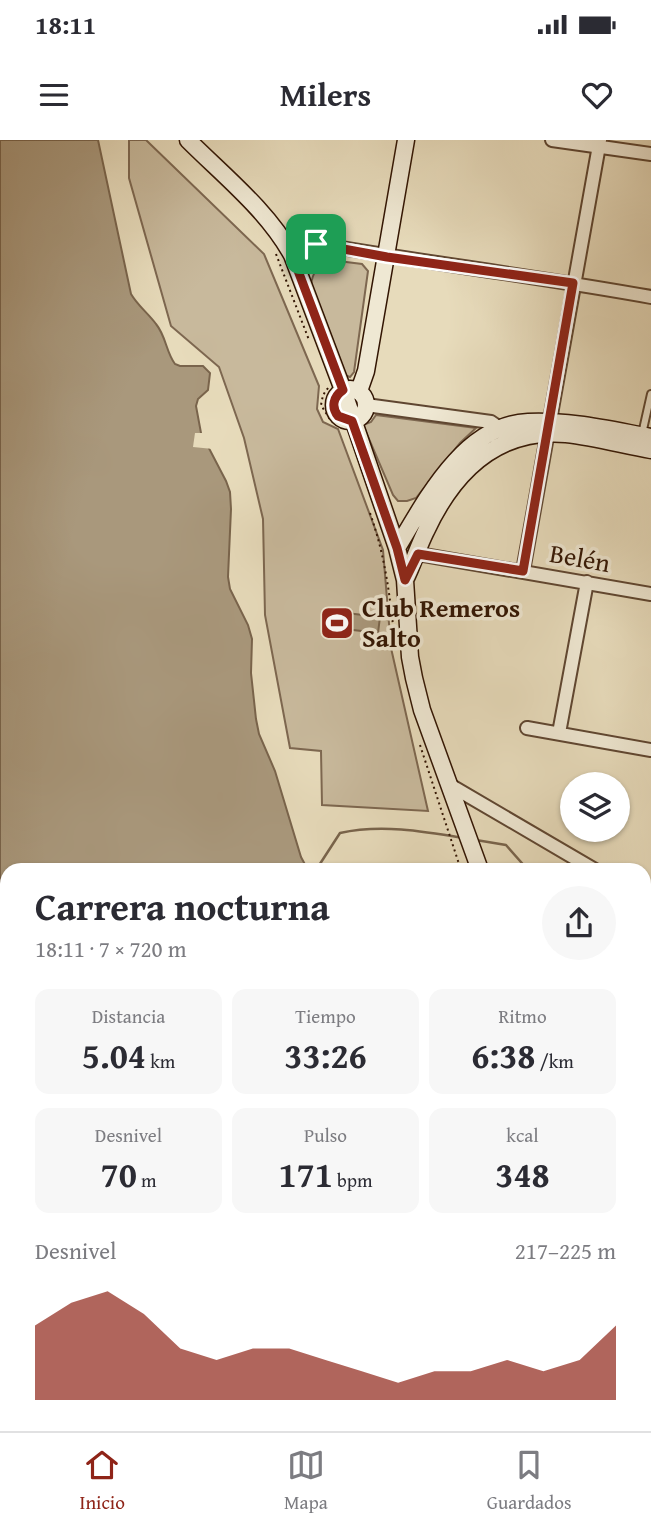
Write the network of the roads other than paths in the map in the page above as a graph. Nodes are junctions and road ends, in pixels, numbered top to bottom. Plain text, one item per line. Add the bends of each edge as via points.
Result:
1 (188, 140) edge
2 (406, 140) edge
3 (552, 140) edge
4 (600, 143) edge
5 (651, 154) edge
6 (283, 238) junction
7 (316, 244) junction
8 (387, 257) junction
9 (297, 268) junction
10 (573, 283) junction
11 (651, 297) edge
12 (349, 394) junction
13 (651, 394) edge
14 (347, 423) junction
15 (547, 428) junction
16 (506, 434) junction
17 (646, 436) edge
18 (651, 450) edge
19 (421, 510) junction
20 (381, 515) junction
21 (407, 531) junction
22 (397, 548) junction
23 (418, 554) junction
24 (523, 571) junction
25 (405, 580) junction
26 (587, 582) junction
27 (651, 594) edge
28 (527, 728) dead end
29 (559, 733) junction
30 (651, 750) edge
31 (449, 784) junction
32 (476, 863) edge
33 (583, 863) edge

1 - 6 street
2 - 8 street
3 - 4 street
4 - 5 street
4 - 10 street
6 - 7 street
6 - 9 street
7 - 8 street
7 - 9 street
8 - 10 street
8 - 12 street via 366,372
9 - 12 street
10 - 11 street
10 - 15 street
12 - 14 street via 364,414
12 - 14 street via 335,397 335,412
12 - 16 street via 491,422
13 - 17 lane
14 - 20 street
15 - 16 street via 528,435
15 - 17 street
15 - 18 street
15 - 24 street
16 - 19 street via 475,442 451,465
16 - 23 street via 461,475 426,531
19 - 20 street
19 - 21 street
20 - 21 street
20 - 22 street
21 - 22 street
21 - 23 street
22 - 25 street
23 - 24 street, Belén
23 - 25 street
24 - 26 street, Belén
25 - 31 street via 414,678
26 - 27 street, Belén
26 - 29 street
28 - 29 street
29 - 30 street
31 - 32 street via 451,816
31 - 33 street

